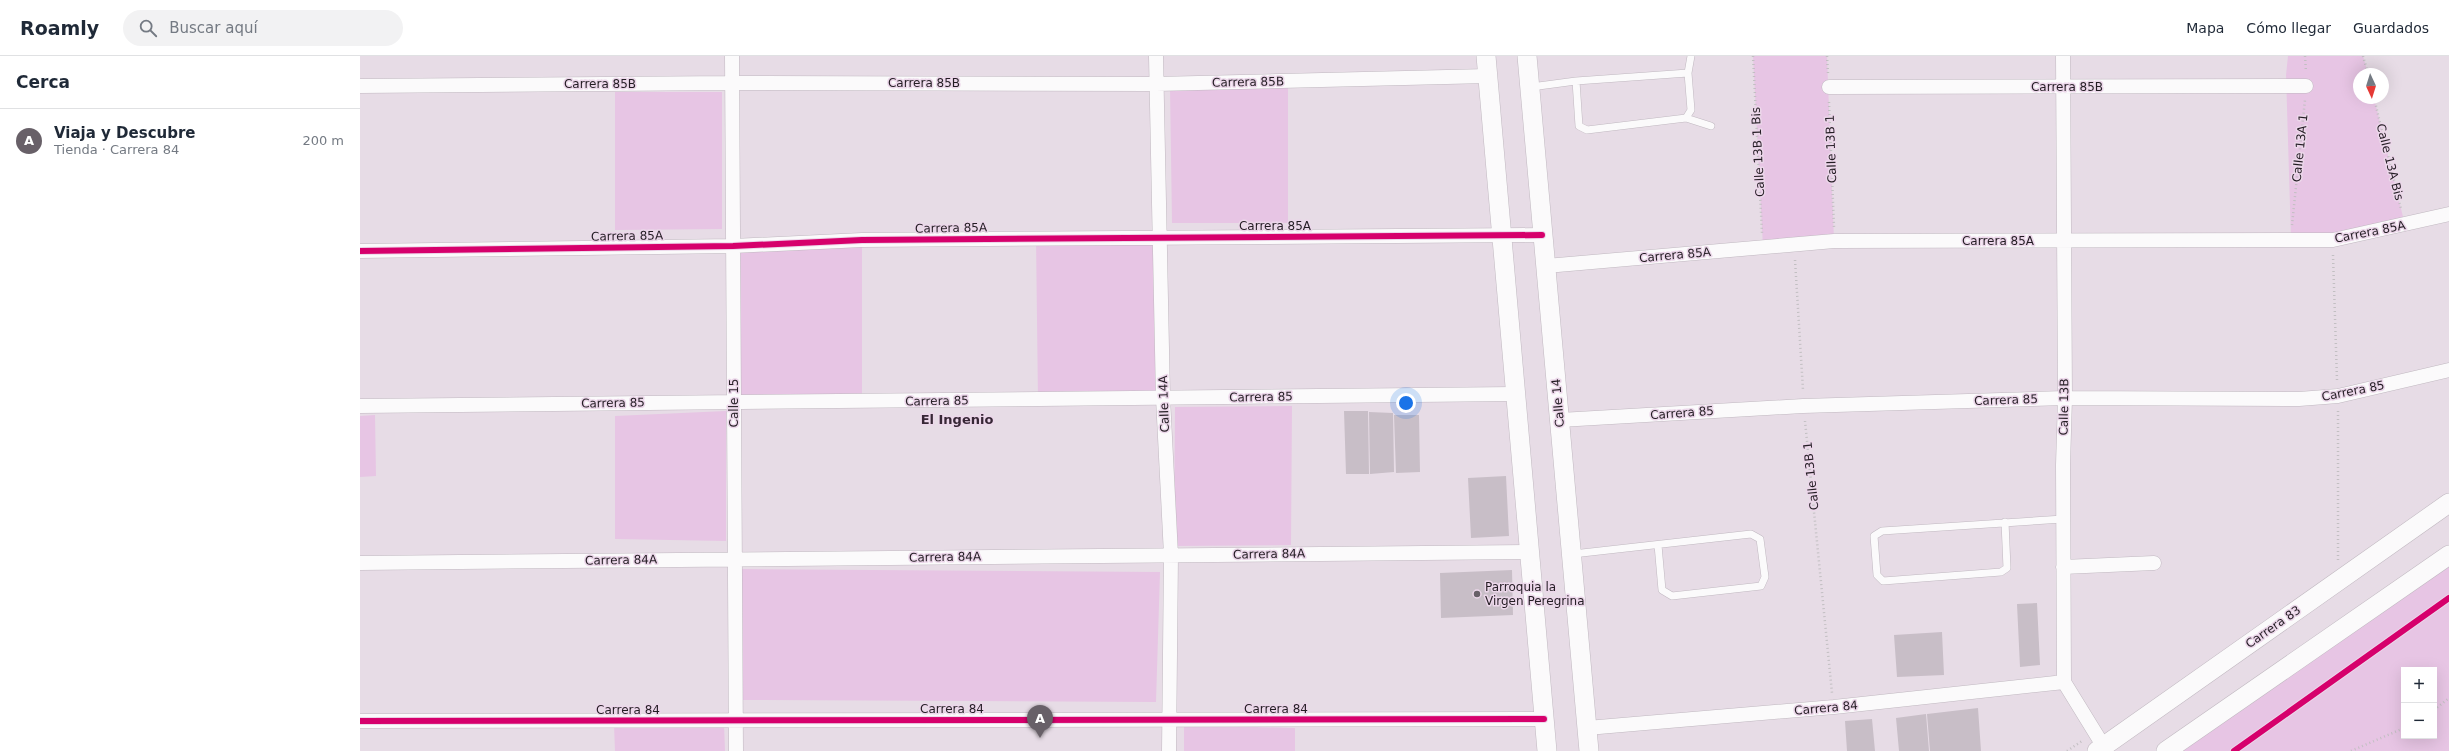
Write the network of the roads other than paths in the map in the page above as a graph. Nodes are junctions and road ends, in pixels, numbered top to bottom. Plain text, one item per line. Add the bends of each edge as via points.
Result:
1 (732, 56) edge
2 (1156, 56) edge
3 (1486, 56) edge
4 (1527, 56) edge
5 (1691, 56) edge
6 (2063, 56) edge
7 (1688, 73) junction
8 (1488, 76) junction
9 (1576, 81) junction
10 (732, 83) junction
11 (1156, 84) junction
12 (360, 86) edge
13 (2306, 86) road end
14 (1530, 87) junction
15 (1829, 88) road end
16 (2064, 88) junction
17 (1686, 118) junction
18 (1711, 126) dead end
19 (2449, 214) edge
20 (1500, 235) junction
21 (1542, 235) junction
22 (1161, 237) junction
23 (2063, 241) junction
24 (733, 246) junction
25 (360, 251) edge
26 (1546, 266) junction
27 (2449, 370) edge
28 (1514, 394) junction
29 (1163, 398) junction
30 (2065, 398) junction
31 (734, 402) junction
32 (360, 406) edge
33 (1560, 420) junction
34 (2449, 503) edge
35 (2063, 519) junction
36 (2005, 522) junction
37 (1658, 545) junction
38 (1529, 552) junction
39 (1571, 554) junction
40 (1171, 555) junction
41 (2449, 555) edge
42 (735, 559) junction
43 (360, 563) edge
44 (2154, 563) dead end
45 (2063, 567) junction
46 (2064, 682) junction
47 (1544, 719) junction
48 (1168, 720) junction
49 (360, 721) edge
50 (736, 721) junction
51 (1587, 728) junction
52 (2096, 745) edge
53 (736, 751) edge
54 (1169, 751) edge
55 (1546, 751) edge
56 (1589, 751) edge
57 (2166, 751) edge

1 - 10 street, Calle 15
2 - 11 street, Calle 14A
3 - 8 street
4 - 14 street, Calle 14
5 - 7 lane
6 - 16 street, Calle 13B
7 - 9 lane
7 - 17 lane via 1691,110
8 - 11 street, Carrera 85B
8 - 20 street
9 - 14 lane
9 - 17 lane via 1579,126 1587,130
10 - 11 street, Carrera 85B
10 - 12 street, Carrera 85B
10 - 24 street, Calle 15
11 - 22 street, Calle 14A
13 - 16 street, Carrera 85B
14 - 21 street, Calle 14
15 - 16 street, Carrera 85B
16 - 23 street, Calle 13B
17 - 18 lane
19 - 23 street, Carrera 85A via 2333,240
20 - 21 street, Carrera 85A
20 - 22 street, Carrera 85A
20 - 28 street
21 - 26 street, Calle 14
22 - 24 street, Carrera 85A via 862,240
22 - 29 street, Calle 14A
23 - 26 street, Carrera 85A via 1834,241
23 - 30 street, Calle 13B
24 - 25 street, Carrera 85A
24 - 31 street, Calle 15
26 - 33 street, Calle 14
27 - 30 street, Carrera 85 via 2338,396 2299,399
28 - 29 street, Carrera 85
28 - 38 street
29 - 31 street, Carrera 85
29 - 40 street, Calle 14A
30 - 33 street, Carrera 85 via 1804,406
30 - 35 street, Calle 13B
31 - 32 street, Carrera 85
31 - 42 street, Calle 15
33 - 39 street, Calle 14
34 - 52 street, Carrera 83
35 - 36 lane
35 - 45 street, Calle 13B
36 - 36 lane via 1882,531 1874,536 1877,575 1883,581 2001,572 2007,568
37 - 37 lane via 1662,590 1672,596 1761,586 1765,577 1760,539 1751,534
37 - 39 lane
38 - 40 street, Carrera 84A
38 - 47 street
39 - 51 street, Calle 14
40 - 42 street, Carrera 84A
40 - 48 street, Calle 14A
41 - 57 street
42 - 43 street, Carrera 84A
42 - 50 street, Calle 15
44 - 45 street
45 - 46 street, Calle 13B
46 - 51 street, Carrera 84 via 1834,707
46 - 52 street
47 - 48 street, Carrera 84
47 - 55 street
48 - 50 street, Carrera 84
48 - 54 street, Calle 14A
49 - 50 street, Carrera 84
50 - 53 street, Calle 15
51 - 56 street, Calle 14

